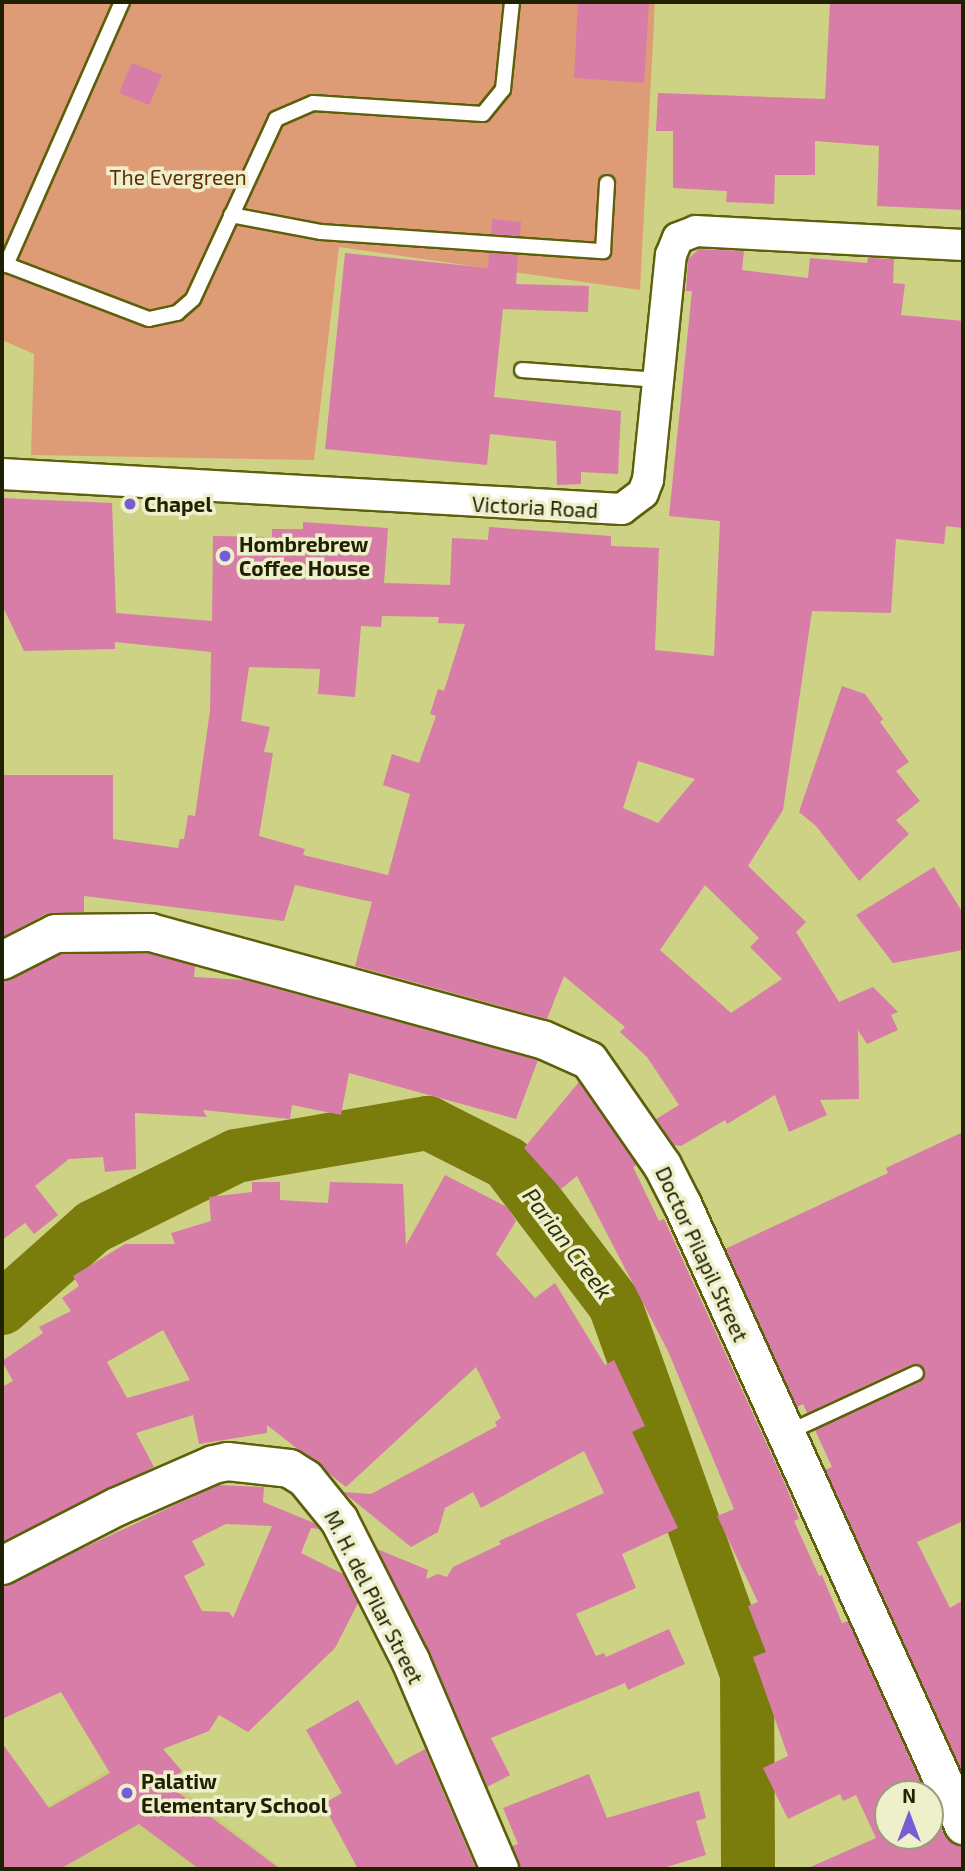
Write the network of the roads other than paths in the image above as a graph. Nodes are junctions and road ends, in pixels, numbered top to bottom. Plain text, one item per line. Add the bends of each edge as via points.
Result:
1 (122, 2) edge
2 (512, 2) edge
3 (607, 183) dead end
4 (231, 215) junction
5 (963, 245) edge
6 (4, 264) edge
7 (522, 370) dead end
8 (659, 380) junction
9 (2, 474) edge
10 (2, 960) edge
11 (916, 1373) dead end
12 (786, 1433) junction
13 (2, 1565) edge
14 (963, 1825) edge
15 (499, 1869) edge

1 - 6 lane
2 - 4 lane via 503,89 482,114 313,103 276,119
3 - 4 lane via 603,251 321,232
4 - 6 lane via 193,299 177,313 163,317 149,319
5 - 8 street, Victoria Road via 686,233 678,238 671,255
7 - 8 lane
8 - 9 street, Victoria Road via 648,480 634,503 607,511
10 - 12 street, Doctor Pilapil Street via 55,933 150,932 542,1039 589,1060 662,1166
11 - 12 lane
12 - 14 street, Doctor Pilapil Street
13 - 15 street, M. H. del Pilar Street via 117,1506 213,1464 228,1461 289,1468 305,1478 339,1520 410,1660

